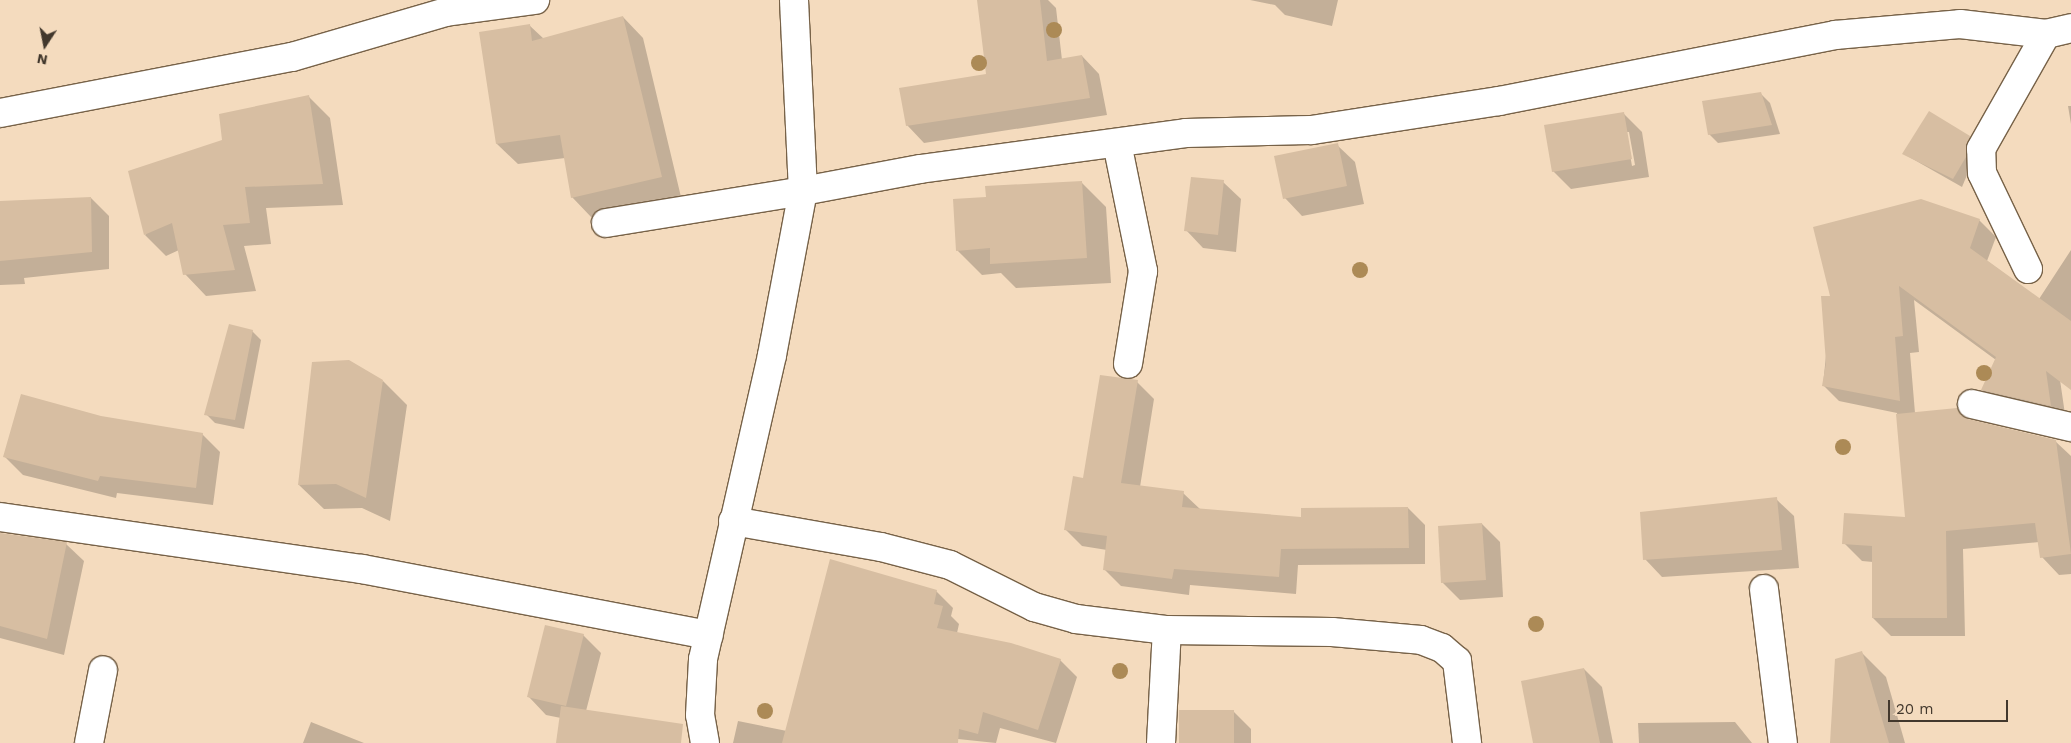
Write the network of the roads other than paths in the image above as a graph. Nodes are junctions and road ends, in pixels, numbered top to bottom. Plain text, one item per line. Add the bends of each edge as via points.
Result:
1 (535, 0) edge
2 (794, 0) edge
3 (2059, 31) edge
4 (0, 113) edge
5 (1117, 143) junction
6 (803, 191) junction
7 (606, 223) dead end
8 (2028, 269) dead end
9 (1128, 364) dead end
10 (1972, 404) dead end
11 (2071, 427) edge
12 (0, 517) edge
13 (733, 521) junction
14 (1764, 589) dead end
15 (1167, 630) junction
16 (709, 636) junction
17 (103, 670) dead end
18 (90, 743) edge
19 (705, 743) edge
20 (1161, 743) edge
21 (1467, 743) edge
22 (1783, 743) edge

1 - 4 street via 446,12 292,57
2 - 6 street
3 - 5 street via 1960,24 1835,34 1509,99 1312,130 1186,132
3 - 8 street via 1981,149 1982,173
5 - 6 street via 920,169
5 - 9 street via 1143,271
6 - 7 street
6 - 13 street via 772,355
10 - 11 street
12 - 16 street via 362,570
13 - 15 street via 881,547 950,566 1034,607 1076,619
13 - 16 street
14 - 22 street
15 - 20 street
15 - 21 street via 1332,632 1421,640 1442,648 1457,661
16 - 19 street via 700,715
17 - 18 street

